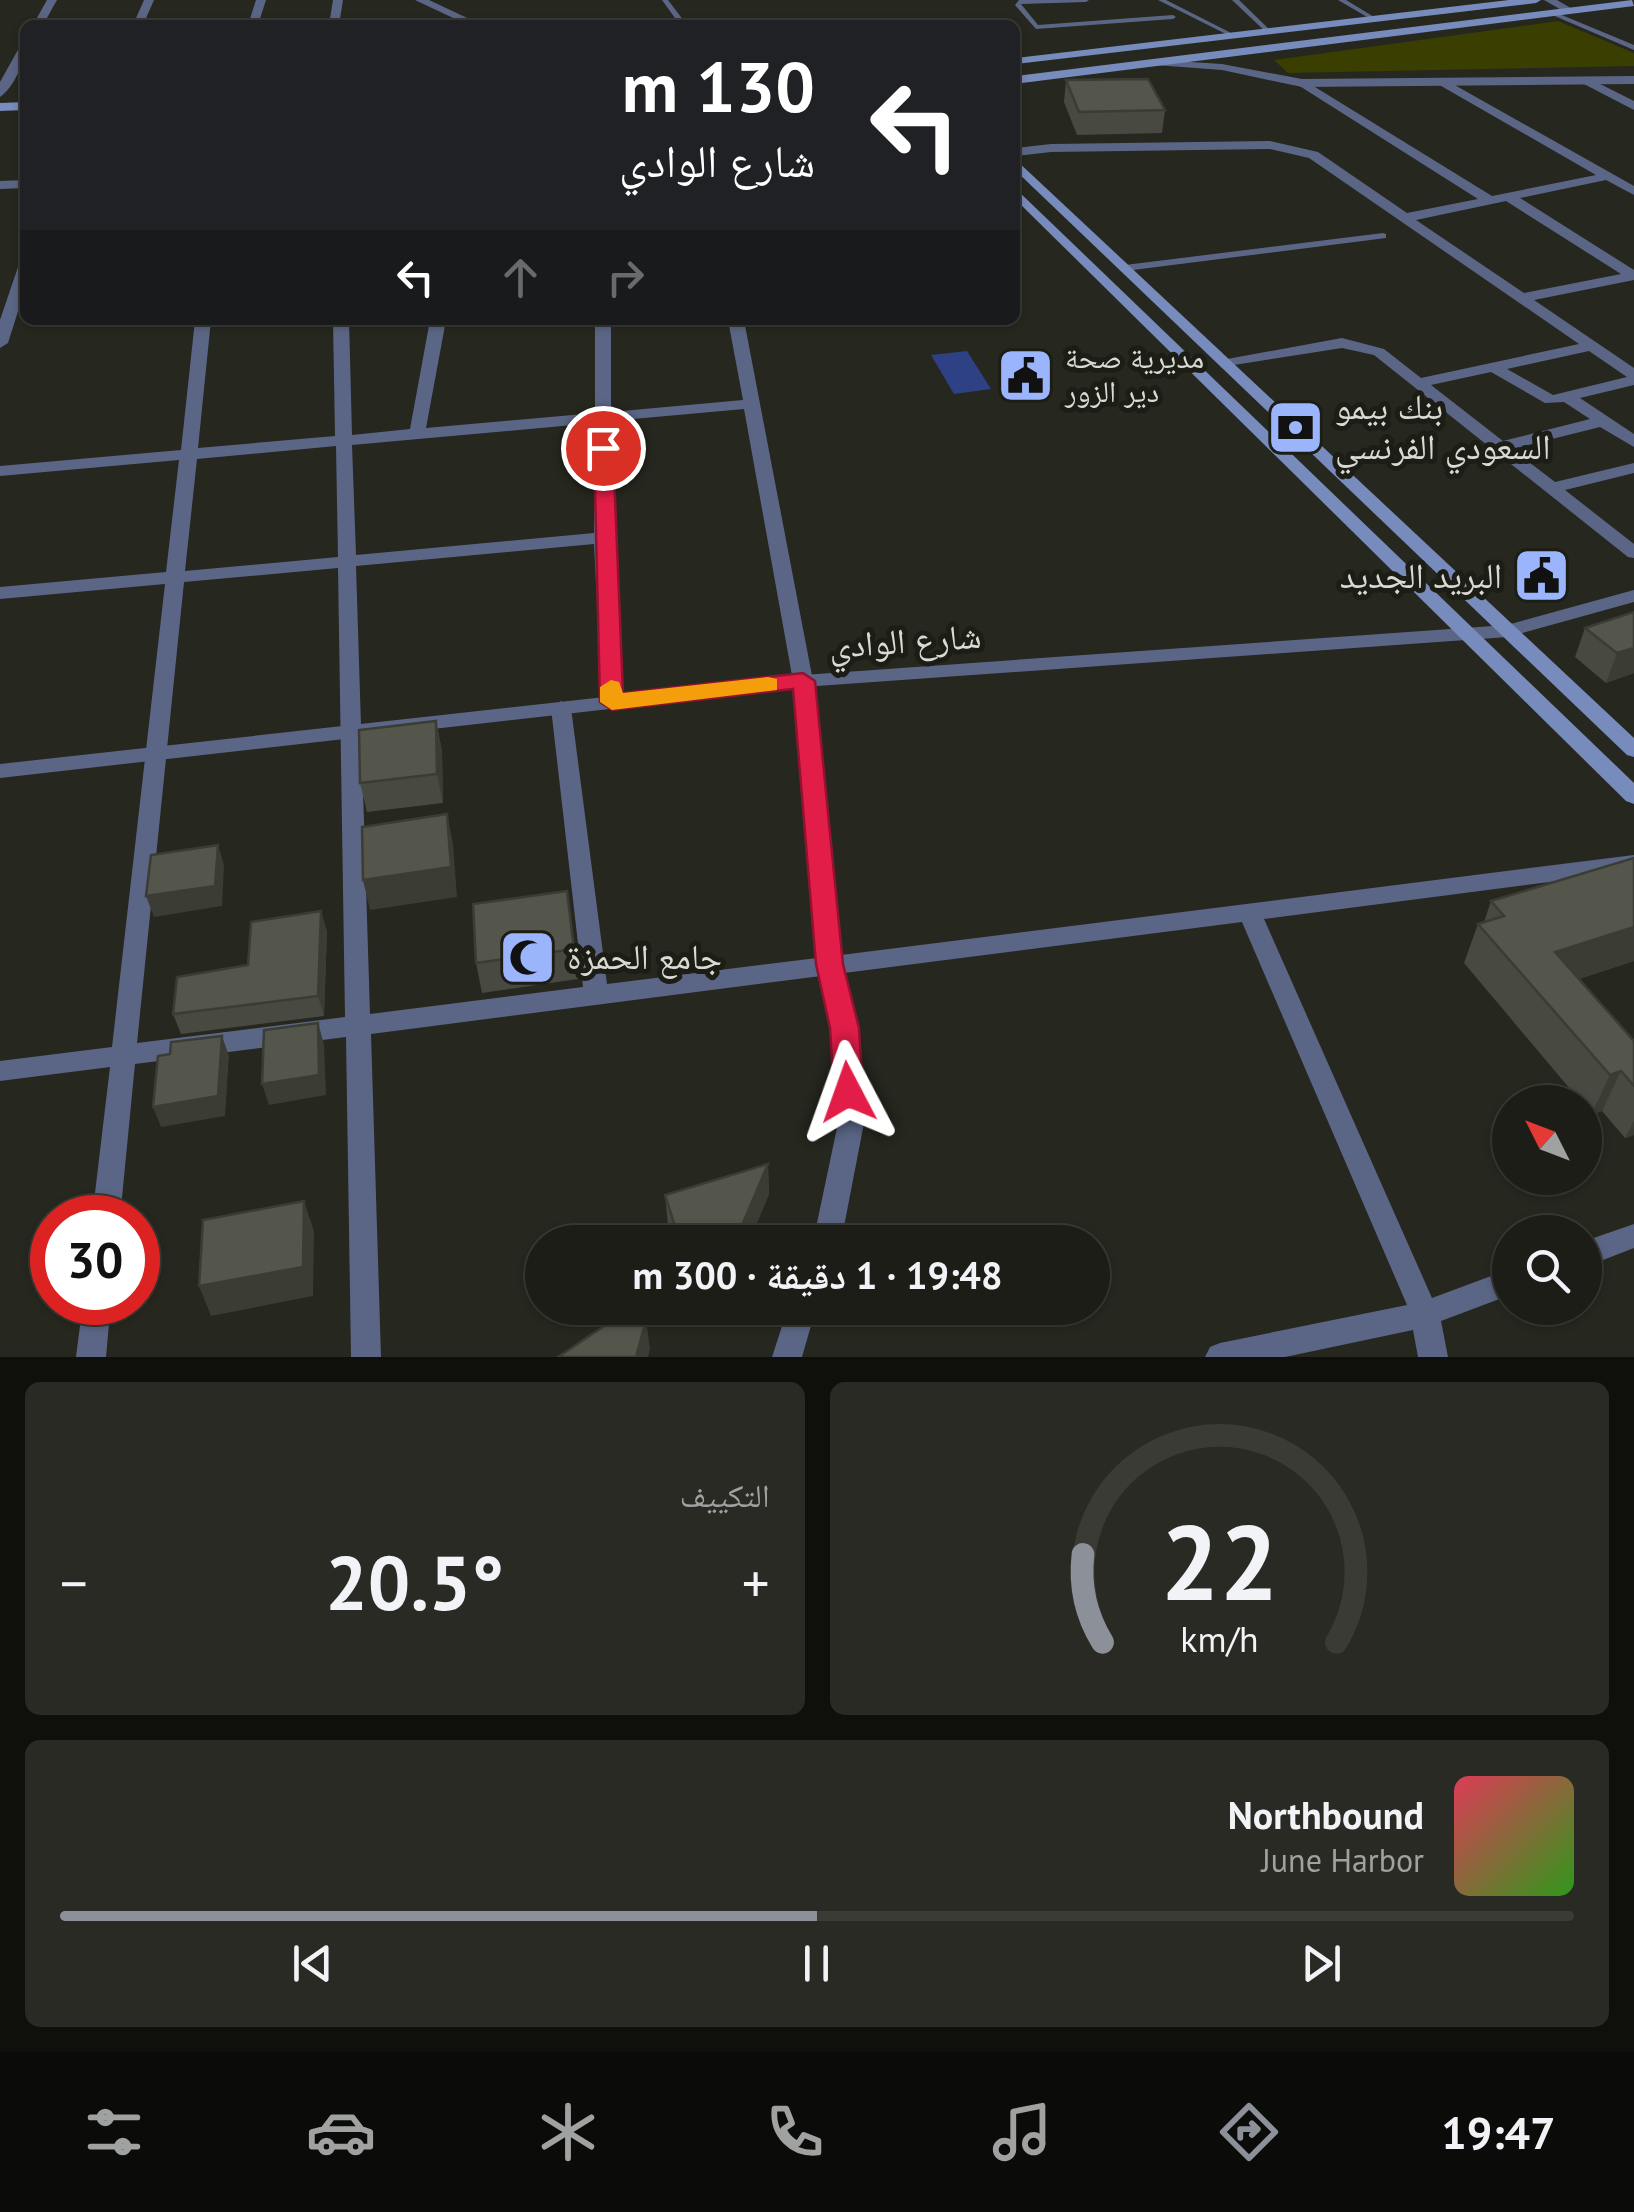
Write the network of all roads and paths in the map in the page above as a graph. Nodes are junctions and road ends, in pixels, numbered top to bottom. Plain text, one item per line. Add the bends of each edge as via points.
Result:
1 (420, 0) edge
2 (665, 0) edge
3 (1086, 0) edge
4 (1161, 0) edge
5 (1235, 0) edge
6 (1341, 0) edge
7 (1536, 0) edge
8 (1019, 2) edge
9 (1634, 3) edge
10 (1550, 6) edge
11 (1174, 16) dead end
12 (466, 20) edge
13 (680, 20) edge
14 (1376, 20) junction
15 (1270, 32) junction
16 (1236, 37) junction
17 (1634, 48) edge
18 (1252, 52) junction
19 (20, 57) edge
20 (1020, 60) edge
21 (1160, 63) junction
22 (1032, 78) junction
23 (1276, 78) junction
24 (1020, 79) edge
25 (1634, 80) edge
26 (1440, 81) junction
27 (1586, 81) junction
28 (1302, 83) junction
29 (0, 93) edge
30 (1020, 93) edge
31 (1634, 106) edge
32 (1020, 151) edge
33 (1020, 168) edge
34 (1608, 176) junction
35 (1634, 191) edge
36 (1509, 196) junction
37 (1020, 197) edge
38 (1489, 200) junction
39 (1404, 218) junction
40 (1383, 236) dead end
41 (1125, 268) junction
42 (14, 292) edge
43 (1522, 298) junction
44 (202, 325) edge
45 (341, 325) edge
46 (437, 325) edge
47 (603, 325) edge
48 (737, 325) edge
49 (0, 343) edge
50 (1592, 346) junction
51 (1634, 356) edge
52 (1613, 361) junction
53 (1227, 364) junction
54 (1493, 367) junction
55 (1634, 378) edge
56 (1418, 383) junction
57 (1566, 396) junction
58 (752, 404) junction
59 (603, 417) junction
60 (1603, 421) junction
61 (418, 434) junction
62 (344, 440) junction
63 (1634, 442) edge
64 (1500, 448) junction
65 (189, 454) junction
66 (1634, 468) edge
67 (0, 471) edge
68 (1552, 488) junction
69 (604, 538) junction
70 (1634, 553) edge
71 (346, 562) junction
72 (176, 577) junction
73 (0, 593) edge
74 (1634, 596) edge
75 (1508, 631) junction
76 (1468, 634) junction
77 (803, 681) junction
78 (612, 702) junction
79 (562, 708) junction
80 (351, 732) junction
81 (1634, 750) edge
82 (157, 753) junction
83 (0, 771) edge
84 (1634, 796) edge
85 (1634, 863) edge
86 (1249, 911) junction
87 (830, 964) junction
88 (596, 996) junction
89 (358, 1028) junction
90 (124, 1055) junction
91 (0, 1072) edge
92 (109, 1195) edge
93 (829, 1225) edge
94 (1634, 1236) edge
95 (1602, 1248) edge
96 (1492, 1289) edge
97 (1425, 1314) junction
98 (94, 1325) edge
99 (797, 1325) edge
100 (91, 1357) edge
101 (366, 1357) edge
102 (787, 1357) edge
103 (1220, 1357) edge
104 (1433, 1357) edge

1 - 12 street
2 - 13 lane
3 - 8 lane
4 - 16 lane
5 - 15 lane
6 - 14 lane
7 - 14 main road
8 - 11 lane via 1036,27
9 - 10 main road
10 - 17 lane
10 - 18 main road
14 - 15 main road
15 - 16 main road
16 - 20 main road
18 - 21 main road
18 - 23 street via 1252,64
19 - 29 street
21 - 22 main road
21 - 23 street
22 - 24 main road
22 - 30 main road
23 - 28 street
25 - 27 street
26 - 27 street
26 - 28 street
26 - 34 street
27 - 31 street
28 - 38 street
32 - 39 street via 1270,145 1313,155
33 - 41 main road
34 - 35 street
34 - 36 street
36 - 38 street
36 - 43 street via 1634,276
37 - 76 main road
38 - 39 street
39 - 43 street
40 - 41 lane
41 - 53 main road
42 - 49 street
43 - 50 street
44 - 65 street
45 - 62 street
46 - 61 street
47 - 59 street
48 - 58 street
50 - 52 street
50 - 54 street
51 - 52 street
52 - 55 street
53 - 56 street via 1342,343 1379,352
53 - 75 main road
54 - 56 street
54 - 57 street via 1538,396
55 - 57 street
56 - 64 street
57 - 60 street
58 - 59 street
58 - 77 street
59 - 61 street
59 - 69 street
60 - 63 street
60 - 64 street
61 - 62 street
62 - 65 street
62 - 71 street
64 - 68 street
65 - 67 street
65 - 72 street
66 - 68 street
68 - 70 street
69 - 71 street
69 - 78 street
71 - 72 street
71 - 80 street
72 - 73 street
72 - 82 street
74 - 75 street, شارع الوادي
75 - 76 street, شارع الوادي
75 - 81 main road
76 - 77 street, شارع الوادي
76 - 84 main road
77 - 78 street, شارع الوادي
77 - 87 street
78 - 79 street, شارع الوادي
79 - 80 street, شارع الوادي
79 - 88 street
80 - 82 street, شارع الوادي
80 - 89 street
82 - 83 street, شارع الوادي
82 - 90 street
85 - 86 street
86 - 87 street
86 - 97 street
87 - 88 street
87 - 93 street via 844,1028 850,1124
88 - 89 street
89 - 90 street
89 - 101 street
90 - 91 street
90 - 92 street
94 - 95 street
96 - 97 street
97 - 103 street
97 - 104 street
98 - 100 street
99 - 102 street

